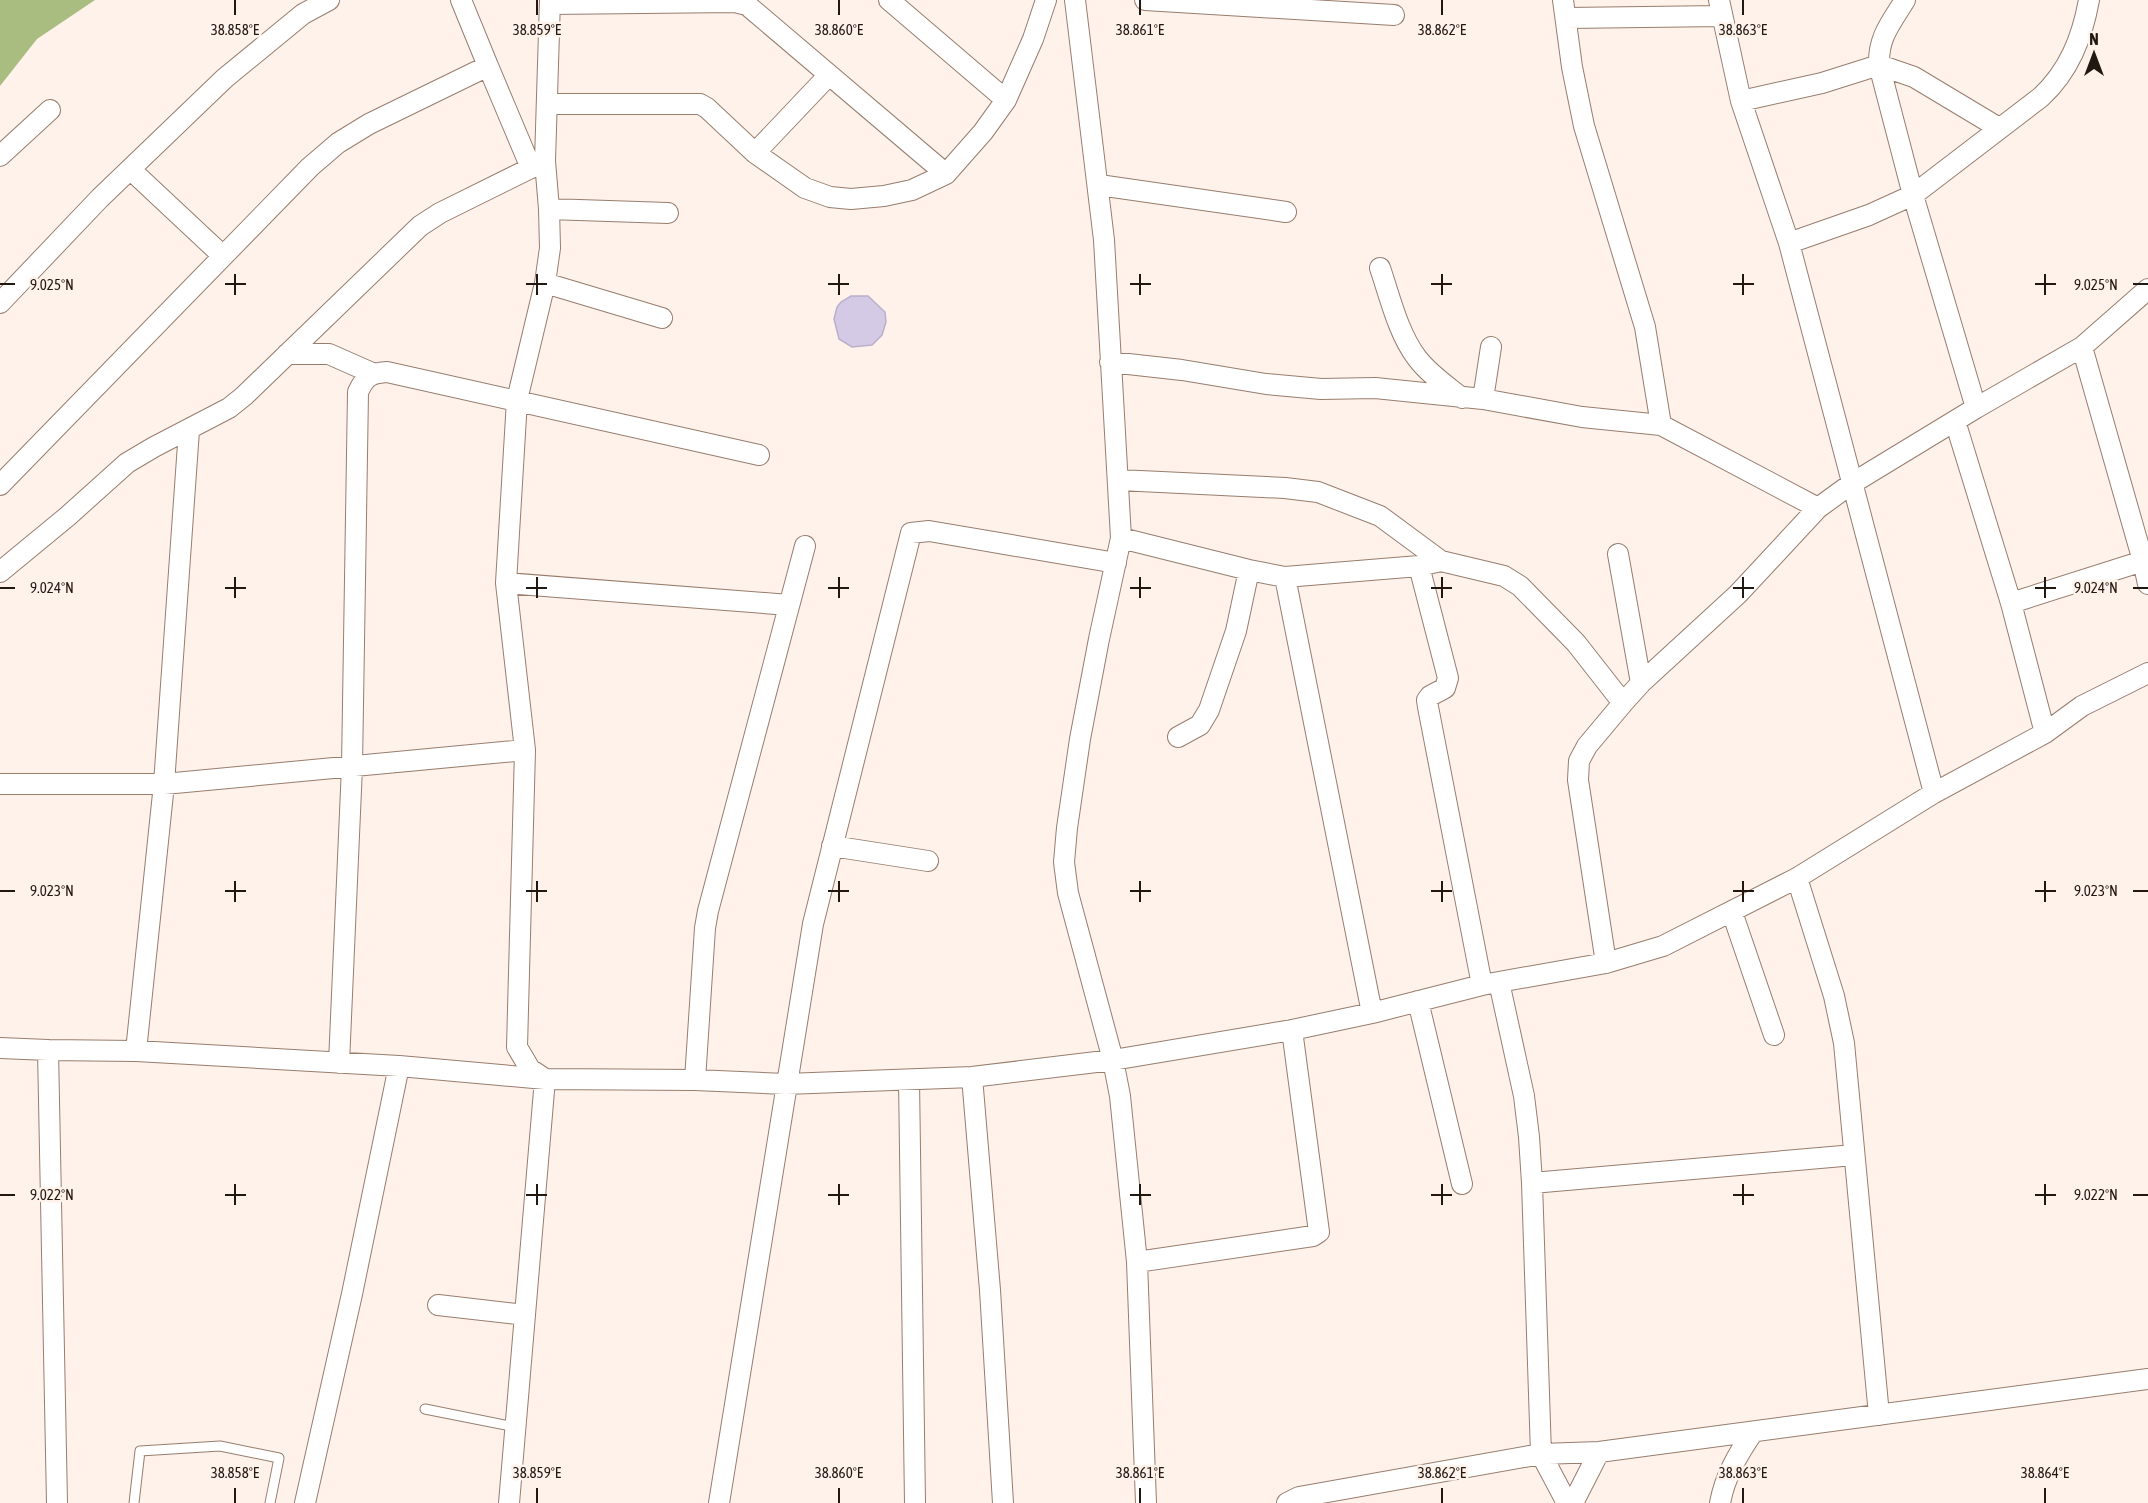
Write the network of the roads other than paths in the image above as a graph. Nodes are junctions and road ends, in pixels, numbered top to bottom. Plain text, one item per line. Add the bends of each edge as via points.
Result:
1 (329, 0) edge
2 (461, 0) edge
3 (889, 0) edge
4 (1075, 0) edge
5 (1145, 0) edge
6 (1905, 0) edge
7 (2089, 0) edge
8 (550, 2) edge
9 (748, 2) edge
10 (1039, 4) edge
11 (1721, 8) edge
12 (1565, 9) edge
13 (1394, 15) dead end
14 (1879, 65) junction
15 (488, 66) junction
16 (828, 76) junction
17 (1006, 99) junction
18 (1741, 101) junction
19 (547, 104) junction
20 (50, 110) dead end
21 (1999, 128) junction
22 (755, 153) junction
23 (0, 156) edge
24 (538, 164) junction
25 (130, 169) junction
26 (946, 174) junction
27 (1099, 185) junction
28 (1913, 195) junction
29 (549, 209) junction
30 (1286, 212) dead end
31 (668, 213) dead end
32 (1789, 243) junction
33 (223, 256) junction
34 (1380, 268) dead end
35 (545, 283) junction
36 (2148, 289) edge
37 (0, 303) edge
38 (662, 318) dead end
39 (1491, 347) dead end
40 (2082, 347) junction
41 (287, 354) junction
42 (1110, 362) junction
43 (372, 373) junction
44 (1462, 398) junction
45 (1484, 399) junction
46 (517, 400) junction
47 (1976, 408) junction
48 (1956, 421) junction
49 (1661, 425) junction
50 (189, 430) junction
51 (759, 455) dead end
52 (1119, 480) junction
53 (1851, 484) junction
54 (0, 485) edge
55 (1818, 508) junction
56 (1121, 538) junction
57 (805, 546) dead end
58 (1618, 554) dead end
59 (1441, 561) junction
60 (2143, 561) junction
61 (1116, 563) junction
62 (1419, 566) junction
63 (1249, 570) junction
64 (0, 572) edge
65 (1285, 577) junction
66 (506, 583) junction
67 (2148, 584) edge
68 (2011, 603) junction
69 (789, 605) junction
70 (2148, 673) edge
71 (1641, 683) junction
72 (1623, 703) junction
73 (2045, 733) junction
74 (1178, 737) dead end
75 (525, 750) junction
76 (352, 767) junction
77 (0, 783) edge
78 (164, 784) junction
79 (1934, 793) junction
80 (832, 846) junction
81 (928, 861) dead end
82 (1797, 878) junction
83 (1732, 912) junction
84 (1606, 963) junction
85 (1490, 983) junction
86 (1418, 1001) junction
87 (1372, 1013) junction
88 (1292, 1030) junction
89 (1774, 1035) dead end
90 (0, 1048) edge
91 (48, 1050) junction
92 (136, 1051) junction
93 (1113, 1060) junction
94 (339, 1063) junction
95 (399, 1066) junction
96 (972, 1077) junction
97 (545, 1079) junction
98 (695, 1080) junction
99 (909, 1080) junction
100 (786, 1084) junction
101 (1854, 1155) junction
102 (1532, 1183) junction
103 (1462, 1184) dead end
104 (1137, 1262) junction
105 (438, 1305) dead end
106 (525, 1315) junction
107 (2148, 1379) edge
108 (425, 1409) dead end
109 (1880, 1415) junction
110 (515, 1427) junction
111 (1753, 1432) junction
112 (1599, 1452) junction
113 (1541, 1454) junction
114 (57, 1503) edge
115 (134, 1503) edge
116 (270, 1503) edge
117 (306, 1503) edge
118 (508, 1503) edge
119 (719, 1503) edge
120 (915, 1503) edge
121 (1004, 1503) edge
122 (1146, 1503) edge
123 (1287, 1503) edge
124 (1567, 1503) edge
125 (1573, 1503) edge
126 (1720, 1503) edge

1 - 25 street via 303,14 225,78
2 - 15 street
3 - 17 street
4 - 27 street
5 - 13 street
6 - 14 street via 1883,34
7 - 21 street via 2072,58 2046,92
8 - 9 street
8 - 19 street
9 - 16 street
10 - 17 street via 1033,39
11 - 12 street
11 - 18 street
12 - 49 street via 1584,126 1645,327
14 - 18 street
14 - 21 street via 1914,77
14 - 28 street
15 - 24 street
15 - 33 street via 369,124 338,144 309,166
16 - 22 street
16 - 26 street
17 - 26 street
18 - 32 street
19 - 22 street via 700,104
19 - 24 street
20 - 23 street
21 - 28 street
22 - 26 street via 805,188 830,197 884,196 912,190
24 - 29 street
24 - 41 street via 420,226
25 - 33 street
25 - 37 street
27 - 30 street
27 - 42 street
28 - 32 street
28 - 47 street
29 - 31 street
29 - 35 street via 550,249
32 - 53 street
33 - 54 street
34 - 44 street via 1416,358
35 - 38 street
35 - 46 street
36 - 40 street
39 - 45 street
40 - 47 street
40 - 60 street
41 - 43 street via 329,354
41 - 50 street via 229,408
42 - 44 street via 1266,384 1375,388
42 - 52 street
43 - 46 street via 387,372
43 - 76 street via 363,380 358,392
44 - 45 street
45 - 49 street via 1582,417
46 - 51 street
46 - 66 street
47 - 48 street
48 - 53 street
48 - 68 street
49 - 55 street
50 - 64 street via 127,463
50 - 78 street
52 - 56 street
52 - 59 street via 1318,492 1380,516
53 - 55 street
53 - 79 street
55 - 71 street via 1738,594
56 - 61 street
56 - 63 street
57 - 69 street
58 - 71 street
59 - 62 street
59 - 72 street via 1504,576 1520,586 1576,643
60 - 67 street
60 - 68 street
61 - 80 street via 938,532 911,533
61 - 93 street via 1080,739 1064,862 1068,893
62 - 65 street
62 - 85 street via 1448,678 1445,688 1427,700 1428,707
63 - 65 street
63 - 74 street via 1236,631 1209,710 1200,725
65 - 87 street
66 - 69 street
66 - 75 street
68 - 73 street
69 - 98 street via 708,910
70 - 73 street via 2082,706
71 - 72 street
72 - 84 street via 1579,761 1578,780
73 - 79 street
75 - 76 street
75 - 97 street via 517,1047 530,1069
76 - 78 street
76 - 94 street
77 - 78 street
78 - 92 street
79 - 82 street
80 - 81 street
80 - 100 street via 813,924
82 - 83 street
82 - 101 street via 1834,996 1844,1043
83 - 84 street via 1663,946
83 - 89 street
84 - 85 street
85 - 86 street
85 - 102 street via 1524,1096
86 - 87 street
86 - 103 street
87 - 88 street
88 - 93 street
88 - 104 street via 1319,1232
90 - 91 street
91 - 92 street
91 - 114 street
92 - 94 street
93 - 96 street
93 - 104 street
94 - 95 street
95 - 97 street
95 - 117 street
96 - 99 street
96 - 121 street
97 - 98 street
97 - 106 street
98 - 100 street
99 - 100 street
99 - 120 street
100 - 119 street
101 - 102 street
101 - 109 street
102 - 113 street
104 - 122 street
105 - 106 street
106 - 110 street
107 - 109 street
108 - 110 lane
109 - 111 street
110 - 118 street
111 - 112 street
111 - 126 street via 1722,1488
112 - 113 street
112 - 125 street
113 - 123 street via 1299,1497
113 - 124 street
115 - 116 lane via 140,1451 220,1446 279,1458

